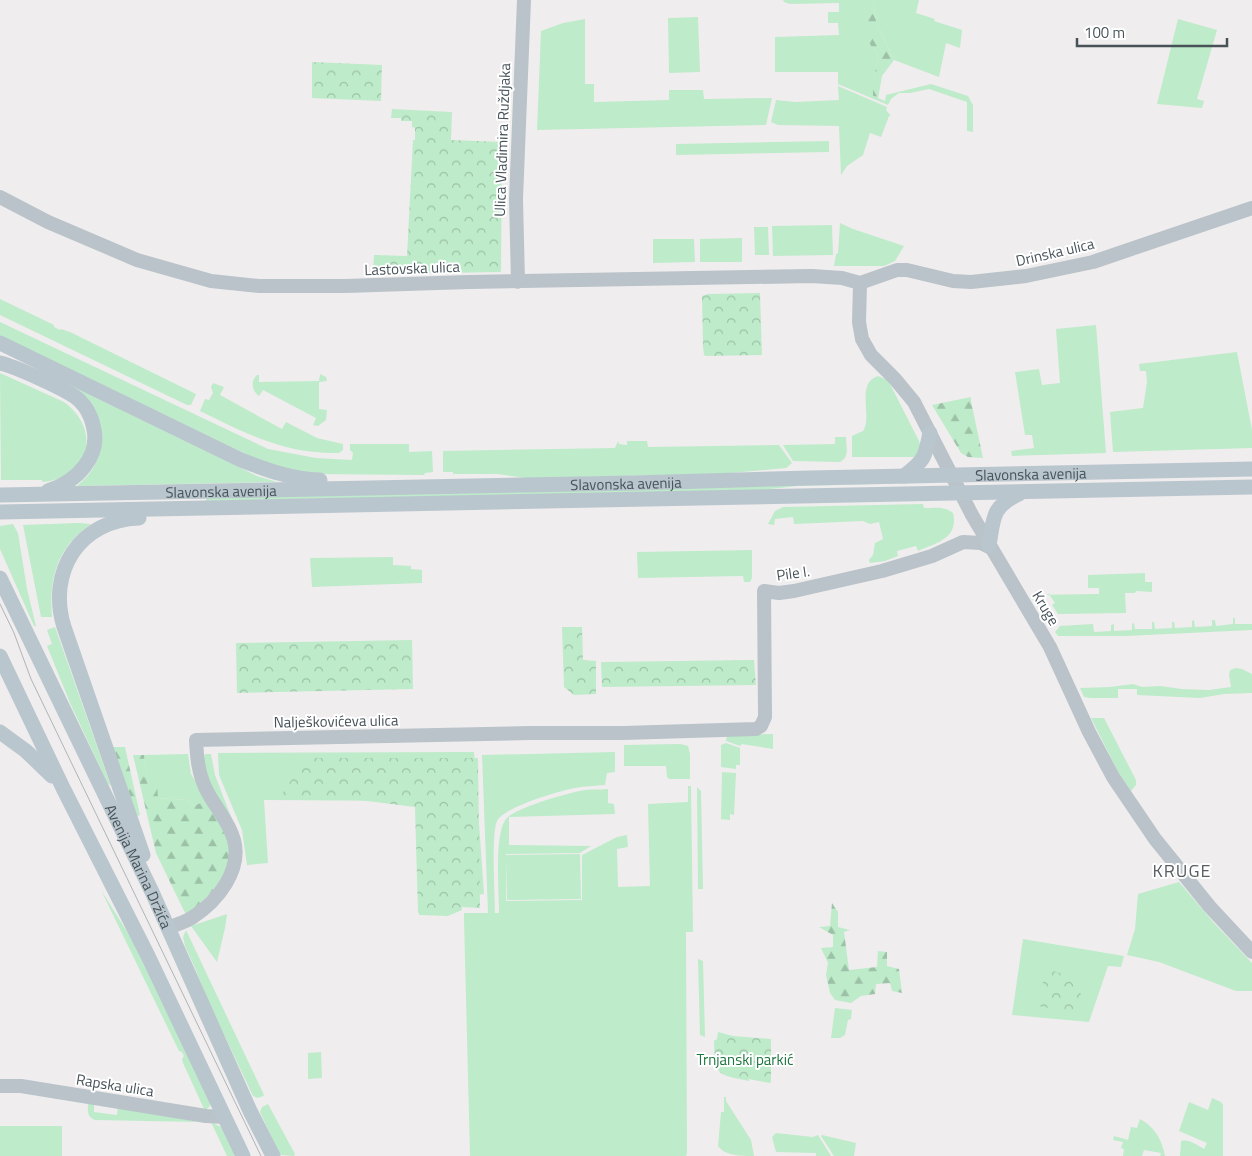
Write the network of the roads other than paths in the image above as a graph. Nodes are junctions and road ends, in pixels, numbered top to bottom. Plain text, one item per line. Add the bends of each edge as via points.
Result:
1 (524, 0) edge
2 (0, 197) edge
3 (1252, 208) edge
4 (518, 282) junction
5 (860, 283) junction
6 (0, 343) edge
7 (0, 363) edge
8 (930, 433) junction
9 (1252, 469) edge
10 (904, 476) junction
11 (952, 476) junction
12 (403, 487) junction
13 (1252, 488) edge
14 (1024, 492) junction
15 (961, 493) junction
16 (37, 494) junction
17 (0, 495) edge
18 (179, 509) junction
19 (0, 512) edge
20 (972, 515) junction
21 (953, 545) junction
22 (990, 547) junction
23 (0, 578) edge
24 (0, 656) edge
25 (705, 730) joint
26 (0, 732) edge
27 (63, 788) junction
28 (152, 892) junction
29 (168, 928) junction
30 (1252, 952) edge
31 (0, 1086) edge
32 (224, 1117) junction
33 (243, 1156) edge
34 (273, 1156) edge

1 - 4 street, Ulica Vladimira Ruždjaka via 517,171
2 - 4 street, Lastovska ulica via 106,248 218,282 278,287
3 - 5 street, Drinska ulica via 1093,262 1026,276 971,282 897,270
4 - 5 street, Lastovska ulica via 812,276
5 - 8 street, Kruge via 862,340 871,356 906,391
6 - 12 main road via 272,472 304,479 387,481
7 - 16 main road via 76,397 92,420 95,443 86,466 71,480
8 - 10 main road via 924,458
8 - 11 street, Kruge
9 - 11 main road, Slavonska avenija
10 - 11 main road, Slavonska avenija
10 - 12 main road, Slavonska avenija
11 - 15 street, Kruge
12 - 16 main road, Slavonska avenija
13 - 14 main road, Slavonska avenija
14 - 15 main road, Slavonska avenija
14 - 22 main road via 999,506 994,517
15 - 18 main road, Slavonska avenija
15 - 20 street, Kruge
16 - 17 main road, Slavonska avenija
18 - 19 main road, Slavonska avenija
18 - 28 main road via 152,518 111,523 86,536 64,572 59,593 62,621 144,856
20 - 21 street, Pile I. via 965,533
20 - 22 street, Kruge
21 - 22 street, Pile I. via 971,541
21 - 25 street, Pile I. via 922,560 835,582 779,593 764,591 764,722 756,728
22 - 30 street, Kruge via 1050,646 1098,750 1126,798 1210,907
23 - 28 main road, Avenija Marina Držića
24 - 27 main road, Avenija Marina Držića
25 - 29 street, Nalješkovićeva ulica via 196,740 200,775 230,830 235,859 230,877 209,904 194,916
26 - 27 main road via 26,750
27 - 32 main road, Avenija Marina Držića via 148,956
28 - 29 main road, Avenija Marina Držića
29 - 34 main road, Avenija Marina Držića
31 - 32 street, Rapska ulica via 21,1086
32 - 33 main road, Avenija Marina Držića

